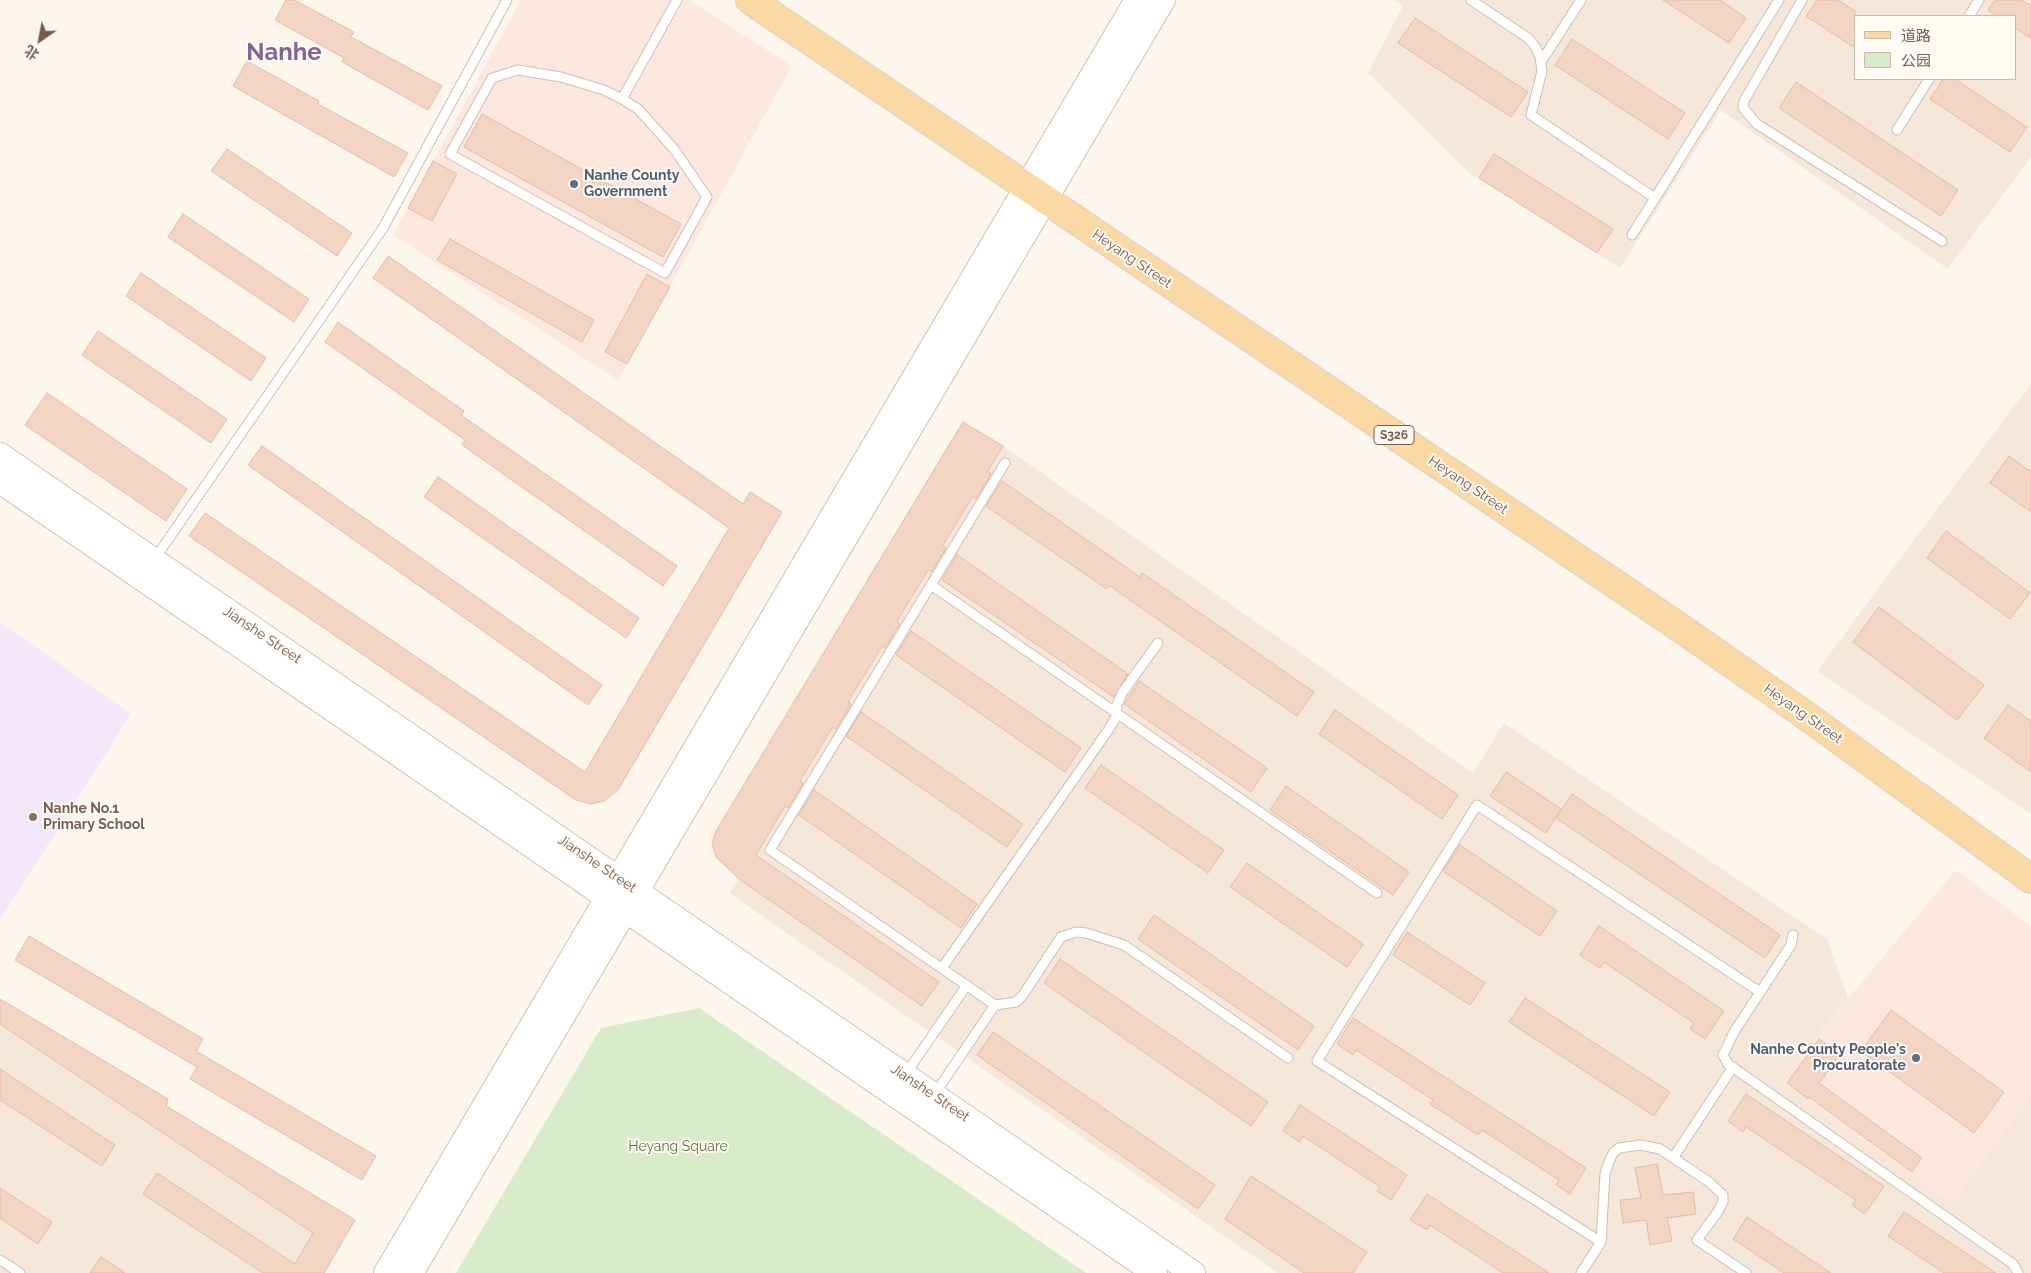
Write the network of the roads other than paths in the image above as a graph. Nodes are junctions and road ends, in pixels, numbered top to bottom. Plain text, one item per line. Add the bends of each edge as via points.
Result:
1 (507, 0) edge
2 (677, 0) edge
3 (750, 0) edge
4 (775, 0) edge
5 (1137, 0) edge
6 (1163, 0) edge
7 (1471, 0) edge
8 (1581, 0) edge
9 (1779, 0) edge
10 (1802, 0) edge
11 (1979, 0) edge
12 (1969, 15) edge
13 (1541, 62) junction
14 (1928, 80) edge
15 (622, 99) junction
16 (1897, 130) dead end
17 (1039, 188) junction
18 (1655, 198) junction
19 (1632, 235) dead end
20 (1942, 241) dead end
21 (0, 455) edge
22 (1005, 463) dead end
23 (0, 481) edge
24 (154, 560) junction
25 (931, 586) junction
26 (1158, 642) dead end
27 (1116, 713) junction
28 (2031, 862) edge
29 (2031, 879) edge
30 (1377, 892) dead end
31 (622, 894) junction
32 (1793, 935) dead end
33 (942, 968) junction
34 (967, 986) junction
35 (1760, 992) junction
36 (995, 1005) junction
37 (1288, 1058) dead end
38 (1733, 1067) junction
39 (905, 1076) junction
40 (934, 1095) junction
41 (1673, 1158) junction
42 (1601, 1242) junction
43 (0, 1260) edge
44 (20, 1273) edge
45 (386, 1273) edge
46 (411, 1273) edge
47 (1155, 1273) edge
48 (1193, 1273) edge
49 (1582, 1273) edge
50 (1746, 1273) edge
51 (2018, 1273) edge

1 - 24 lane via 383,228
2 - 15 lane
3 - 17 main road, Heyang Street / S326
4 - 17 main road, Heyang Street / S326
5 - 17 street
6 - 17 street
7 - 13 lane via 1528,38
8 - 13 lane
9 - 18 lane
10 - 20 lane via 1743,108 1757,124
11 - 12 lane
13 - 18 lane via 1541,81 1531,115
14 - 16 lane
15 - 15 lane via 561,77 518,70 503,73 492,78 450,154 665,273 707,197 659,131 638,109
17 - 28 main road, Heyang Street / S326 via 1698,623
17 - 29 main road, Heyang Street / S326 via 1682,629
17 - 31 street
18 - 19 lane
21 - 24 street, Jianshe Street
22 - 25 lane
23 - 31 street, Jianshe Street
24 - 31 street, Jianshe Street
25 - 27 lane
25 - 33 lane via 770,850
26 - 27 lane via 1122,693
27 - 30 lane
27 - 33 lane via 1109,729
31 - 39 street, Jianshe Street
31 - 45 street
31 - 46 street
31 - 47 street, Jianshe Street
32 - 35 lane via 1791,945
33 - 34 lane
34 - 36 lane
34 - 39 lane
35 - 38 lane via 1723,1055
35 - 42 lane via 1477,806 1316,1061
36 - 37 lane via 1016,1002 1061,937 1076,932 1086,933 1124,945
36 - 40 lane
38 - 41 lane
38 - 51 lane via 2013,1264
39 - 40 street, Jianshe Street
40 - 48 street, Jianshe Street
41 - 42 lane via 1660,1149 1641,1145 1620,1148 1613,1153 1605,1174
41 - 50 lane via 1709,1182 1722,1195 1723,1202 1717,1213 1697,1240
42 - 49 lane
43 - 44 lane

